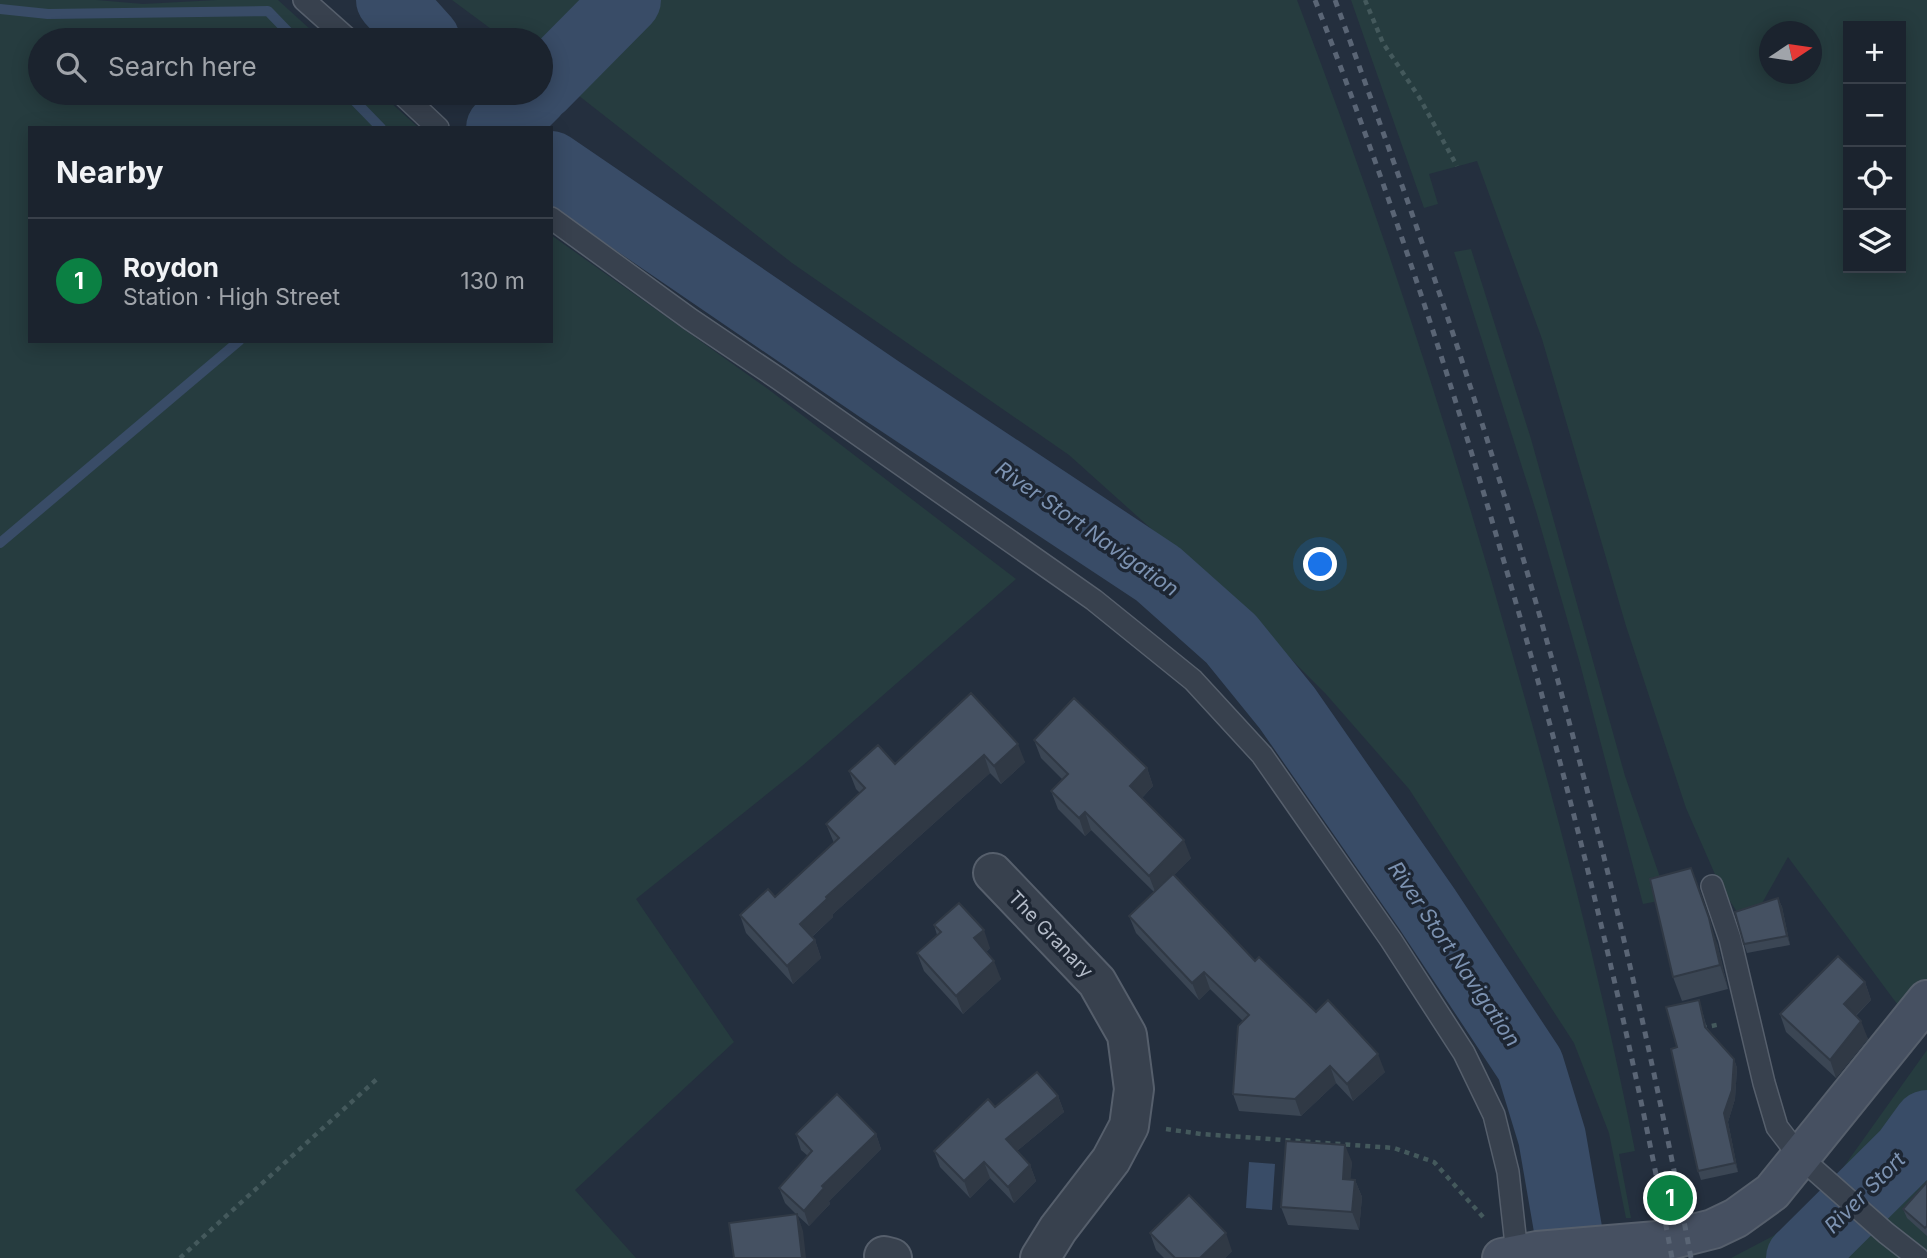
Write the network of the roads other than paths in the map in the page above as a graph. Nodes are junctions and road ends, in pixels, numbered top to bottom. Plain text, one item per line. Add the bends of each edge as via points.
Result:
1 (304, 0) edge
2 (336, 28) edge
3 (414, 105) edge
4 (436, 126) edge
5 (553, 219) edge
6 (993, 873) dead end
7 (1712, 886) dead end
8 (1927, 1000) edge
9 (1801, 1158) junction
10 (1518, 1254) edge
11 (1040, 1258) edge
12 (1917, 1258) edge

1 - 2 lane
3 - 4 lane
5 - 10 lane via 1094,600 1193,680 1262,755 1464,1053 1494,1115 1508,1172
6 - 11 street, The Granary via 1097,982 1127,1035 1134,1089 1129,1126 1111,1160
7 - 9 lane via 1730,939 1777,1127
8 - 9 main road
9 - 10 main road via 1772,1192 1736,1219 1713,1229 1628,1244
9 - 12 lane

